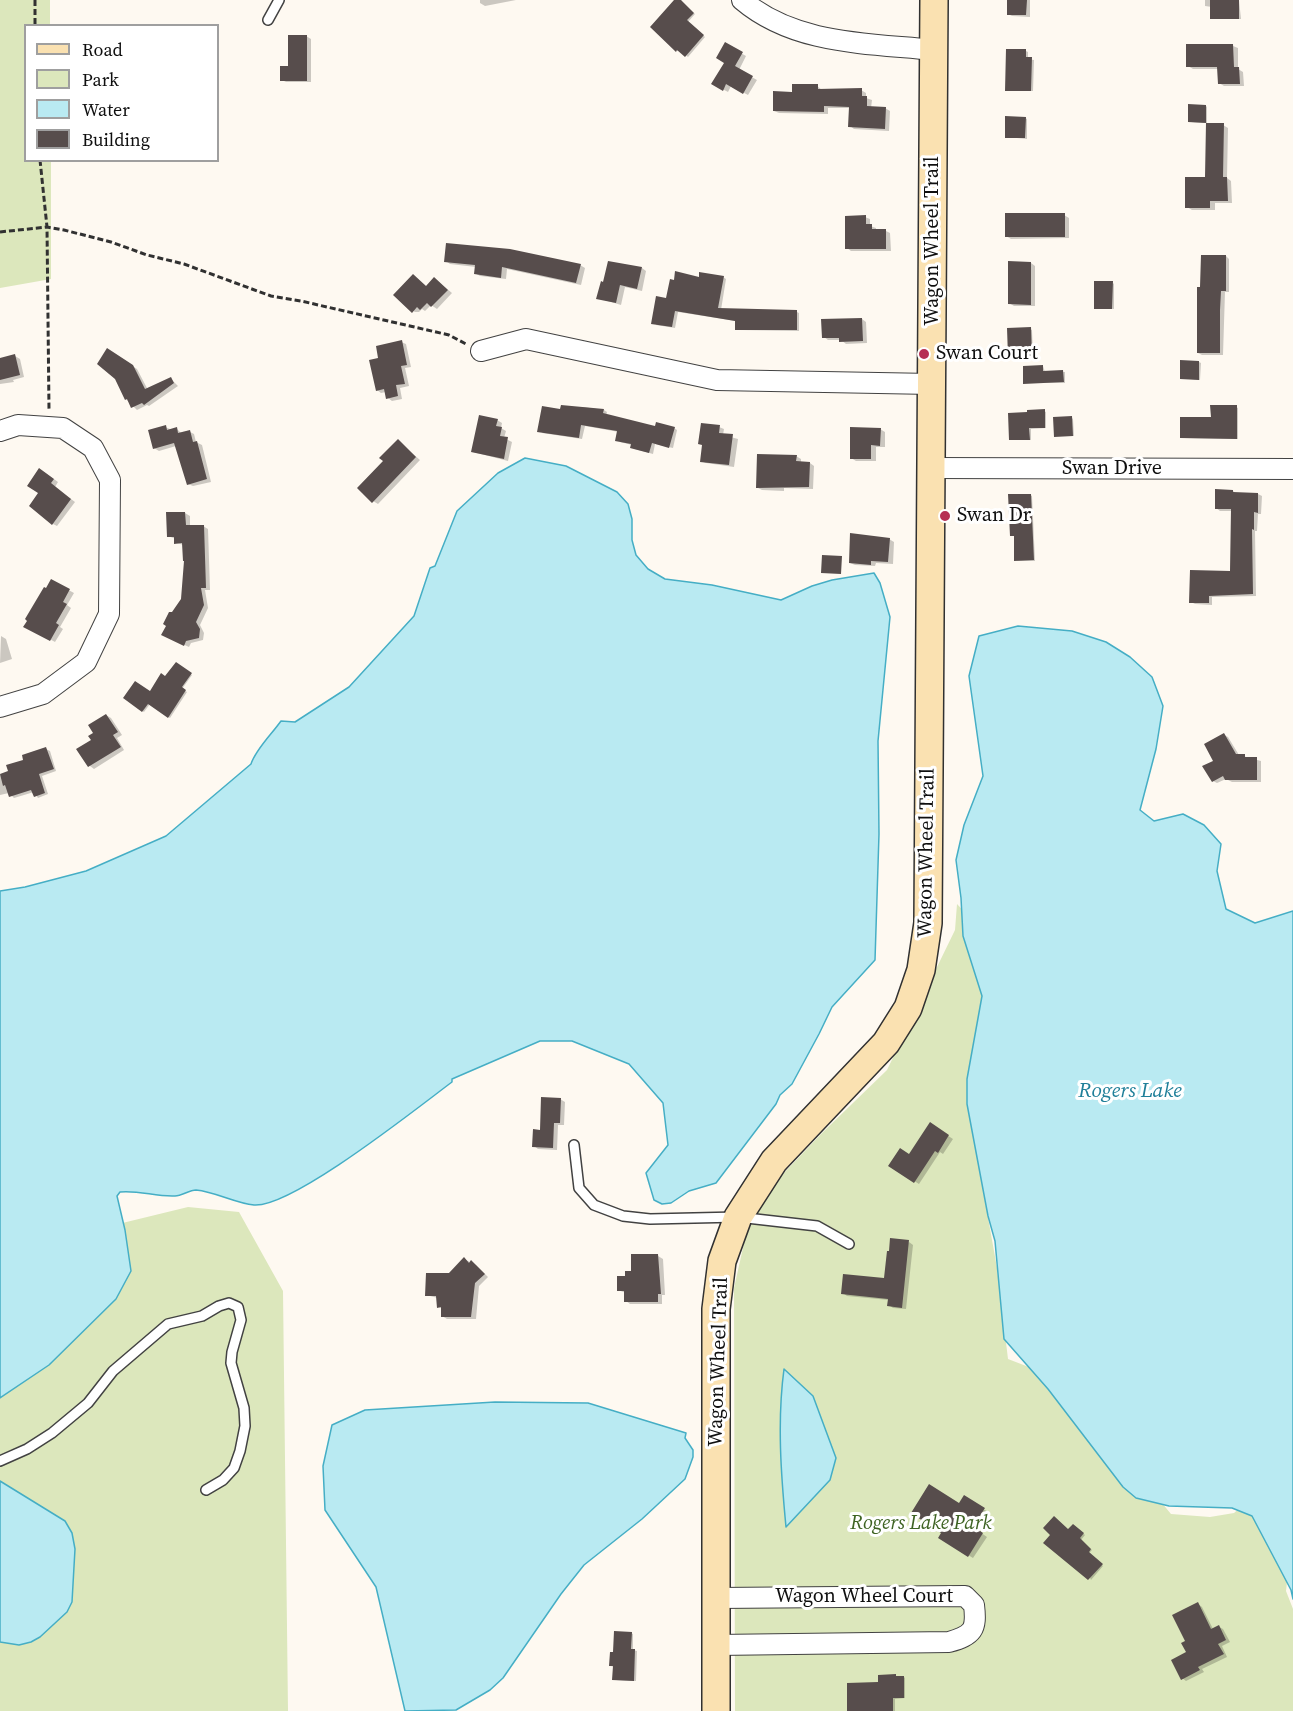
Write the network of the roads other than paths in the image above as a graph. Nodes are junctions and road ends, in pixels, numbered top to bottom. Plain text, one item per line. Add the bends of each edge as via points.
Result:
1 (279, 0) edge
2 (742, 0) edge
3 (934, 0) edge
4 (268, 20) dead end
5 (934, 50) junction
6 (481, 351) road end
7 (932, 384) junction
8 (0, 431) edge
9 (931, 468) junction
10 (1293, 469) edge
11 (0, 707) edge
12 (574, 1145) dead end
13 (738, 1217) junction
14 (849, 1244) dead end
15 (0, 1461) edge
16 (206, 1490) dead end
17 (716, 1598) junction
18 (716, 1646) junction
19 (716, 1711) edge

1 - 4 lane
2 - 5 street via 779,24 825,39
3 - 5 street, Wagon Wheel Trail
5 - 7 street, Wagon Wheel Trail
6 - 7 street via 526,339 717,380
7 - 9 street, Wagon Wheel Trail
8 - 11 street via 18,425 63,428 93,448 110,480 109,614 86,662 43,693
9 - 10 street, Swan Drive
9 - 13 street, Wagon Wheel Trail via 928,923 921,970 908,1008 886,1043 774,1161
12 - 13 lane via 579,1188 594,1205 624,1216 650,1219
13 - 14 lane via 817,1226
13 - 17 street, Wagon Wheel Trail via 722,1261 716,1309
15 - 16 lane via 52,1433 88,1403 113,1371 168,1324 202,1316 229,1303 238,1307 241,1320 231,1363 245,1426 234,1468
17 - 18 street, Wagon Wheel Trail
17 - 18 street, Wagon Wheel Court via 965,1596 974,1605 976,1621 964,1638 949,1642
18 - 19 street, Wagon Wheel Trail

